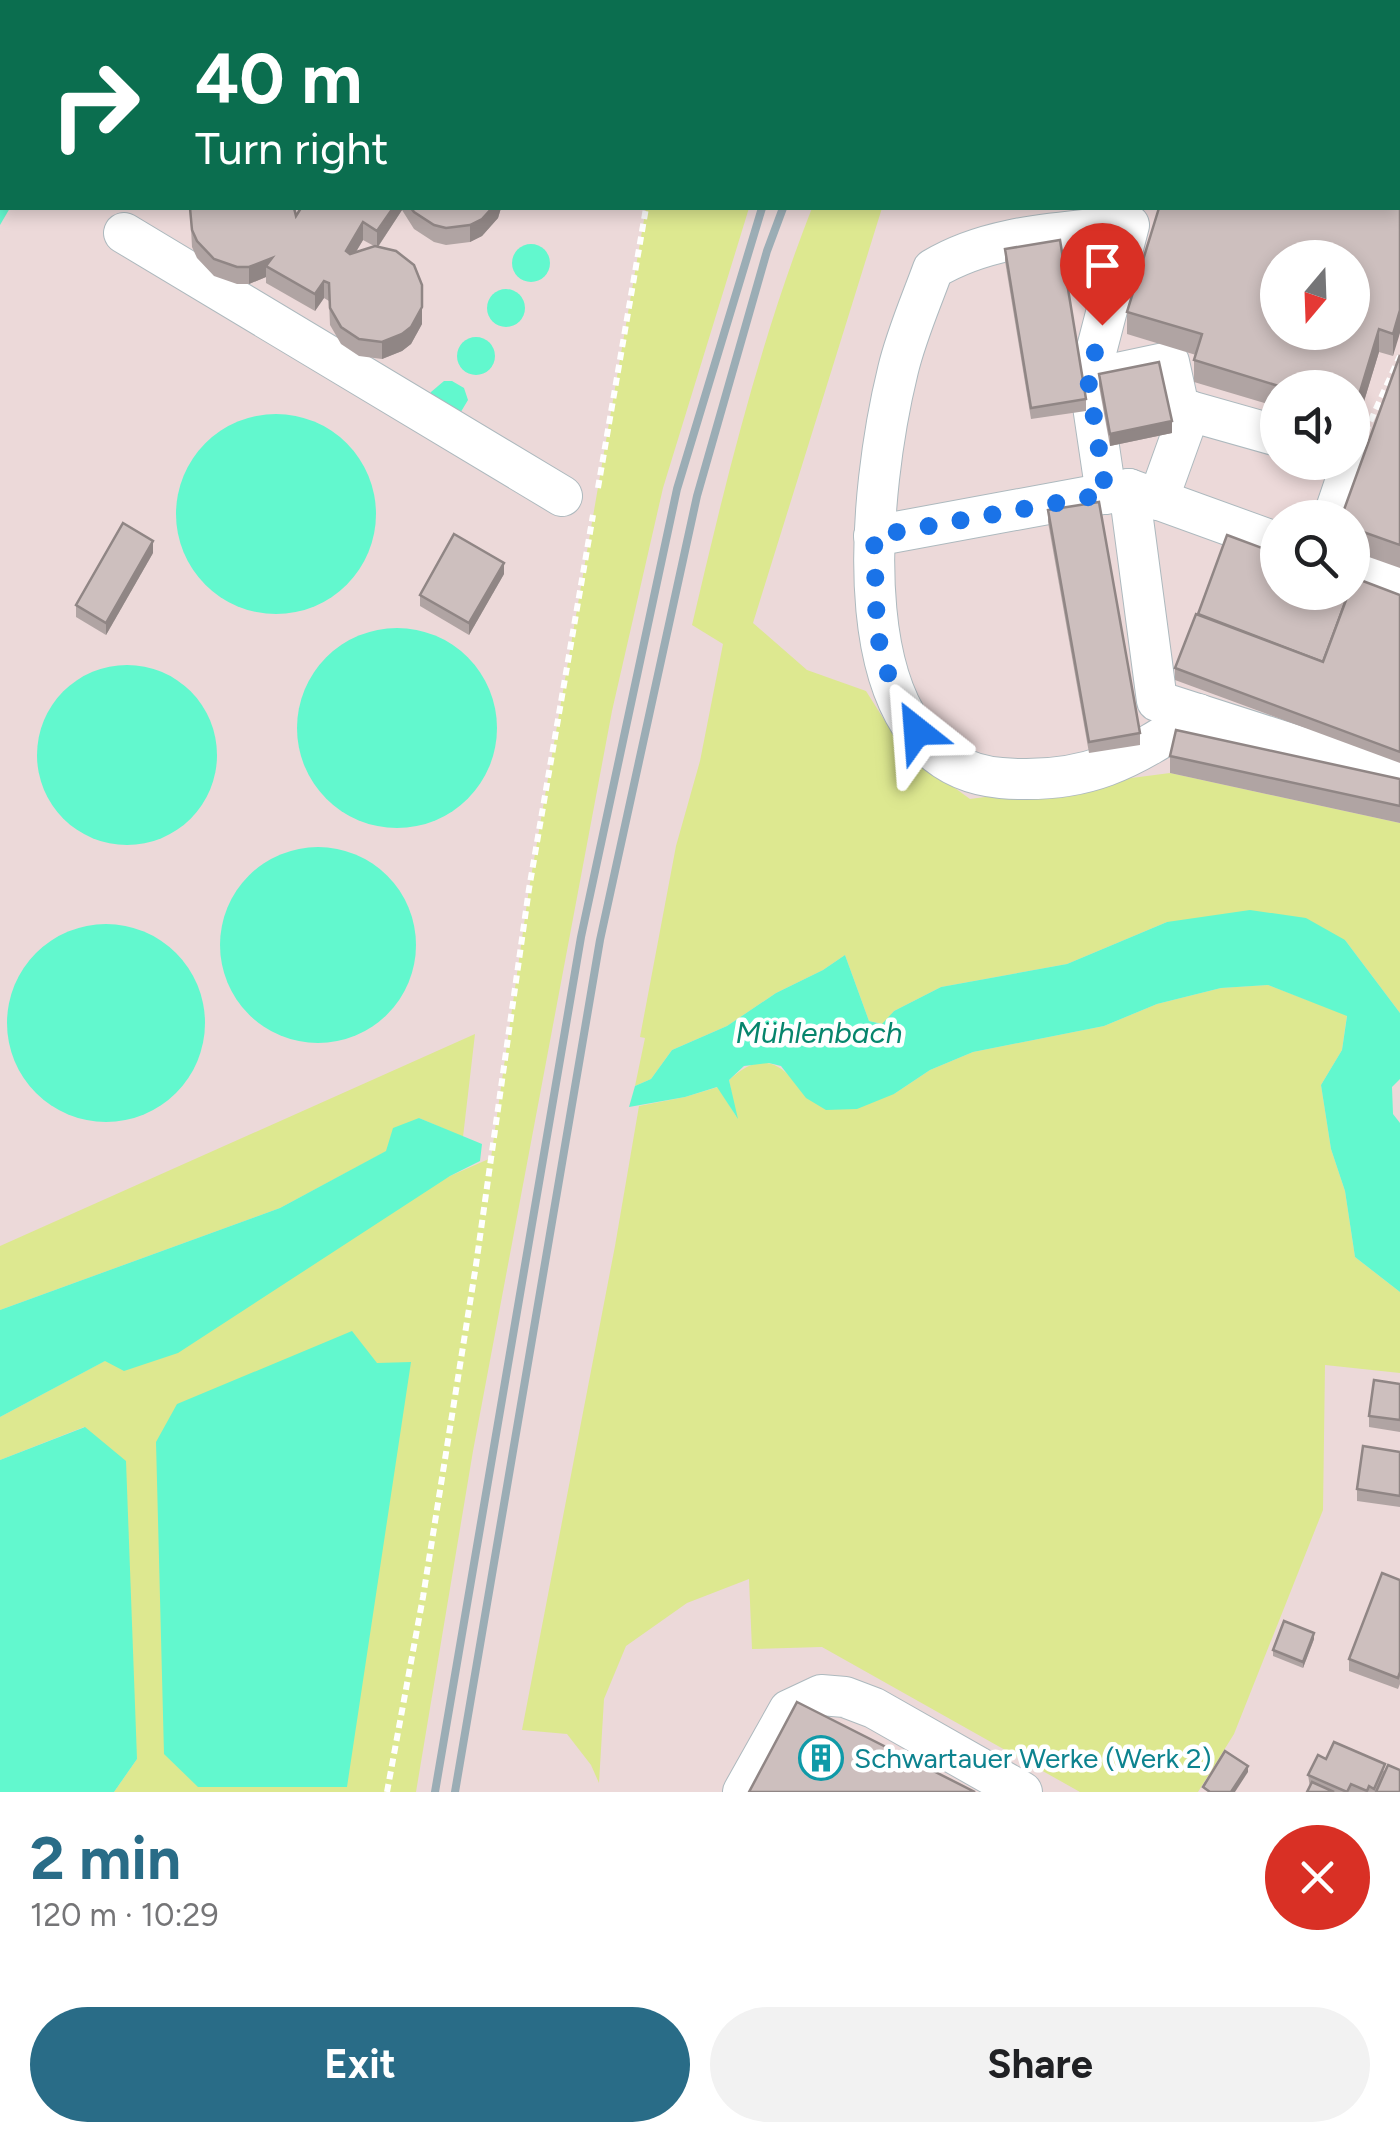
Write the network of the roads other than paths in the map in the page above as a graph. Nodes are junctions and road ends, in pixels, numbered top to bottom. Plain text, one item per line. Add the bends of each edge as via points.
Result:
1 (1132, 216) edge
2 (124, 232) dead end
3 (1088, 379) junction
4 (1190, 411) junction
5 (1260, 431) edge
6 (1131, 494) junction
7 (562, 496) dead end
8 (874, 536) junction
9 (1260, 536) edge
10 (1370, 575) edge
11 (1400, 586) edge
12 (1198, 714) junction
13 (1400, 779) edge
14 (742, 1792) edge
15 (1022, 1792) edge

1 - 3 lane
1 - 8 lane via 959,253 932,269 898,370
2 - 7 lane
3 - 4 lane via 1169,362 1178,408
3 - 6 lane
4 - 5 lane
4 - 6 lane
6 - 8 lane
6 - 9 lane
6 - 12 lane via 1157,701
8 - 12 lane via 877,634 891,684 917,731 952,763 988,776 1069,778 1110,767
10 - 11 lane
12 - 13 lane
14 - 15 lane via 789,1710 821,1695 874,1708

